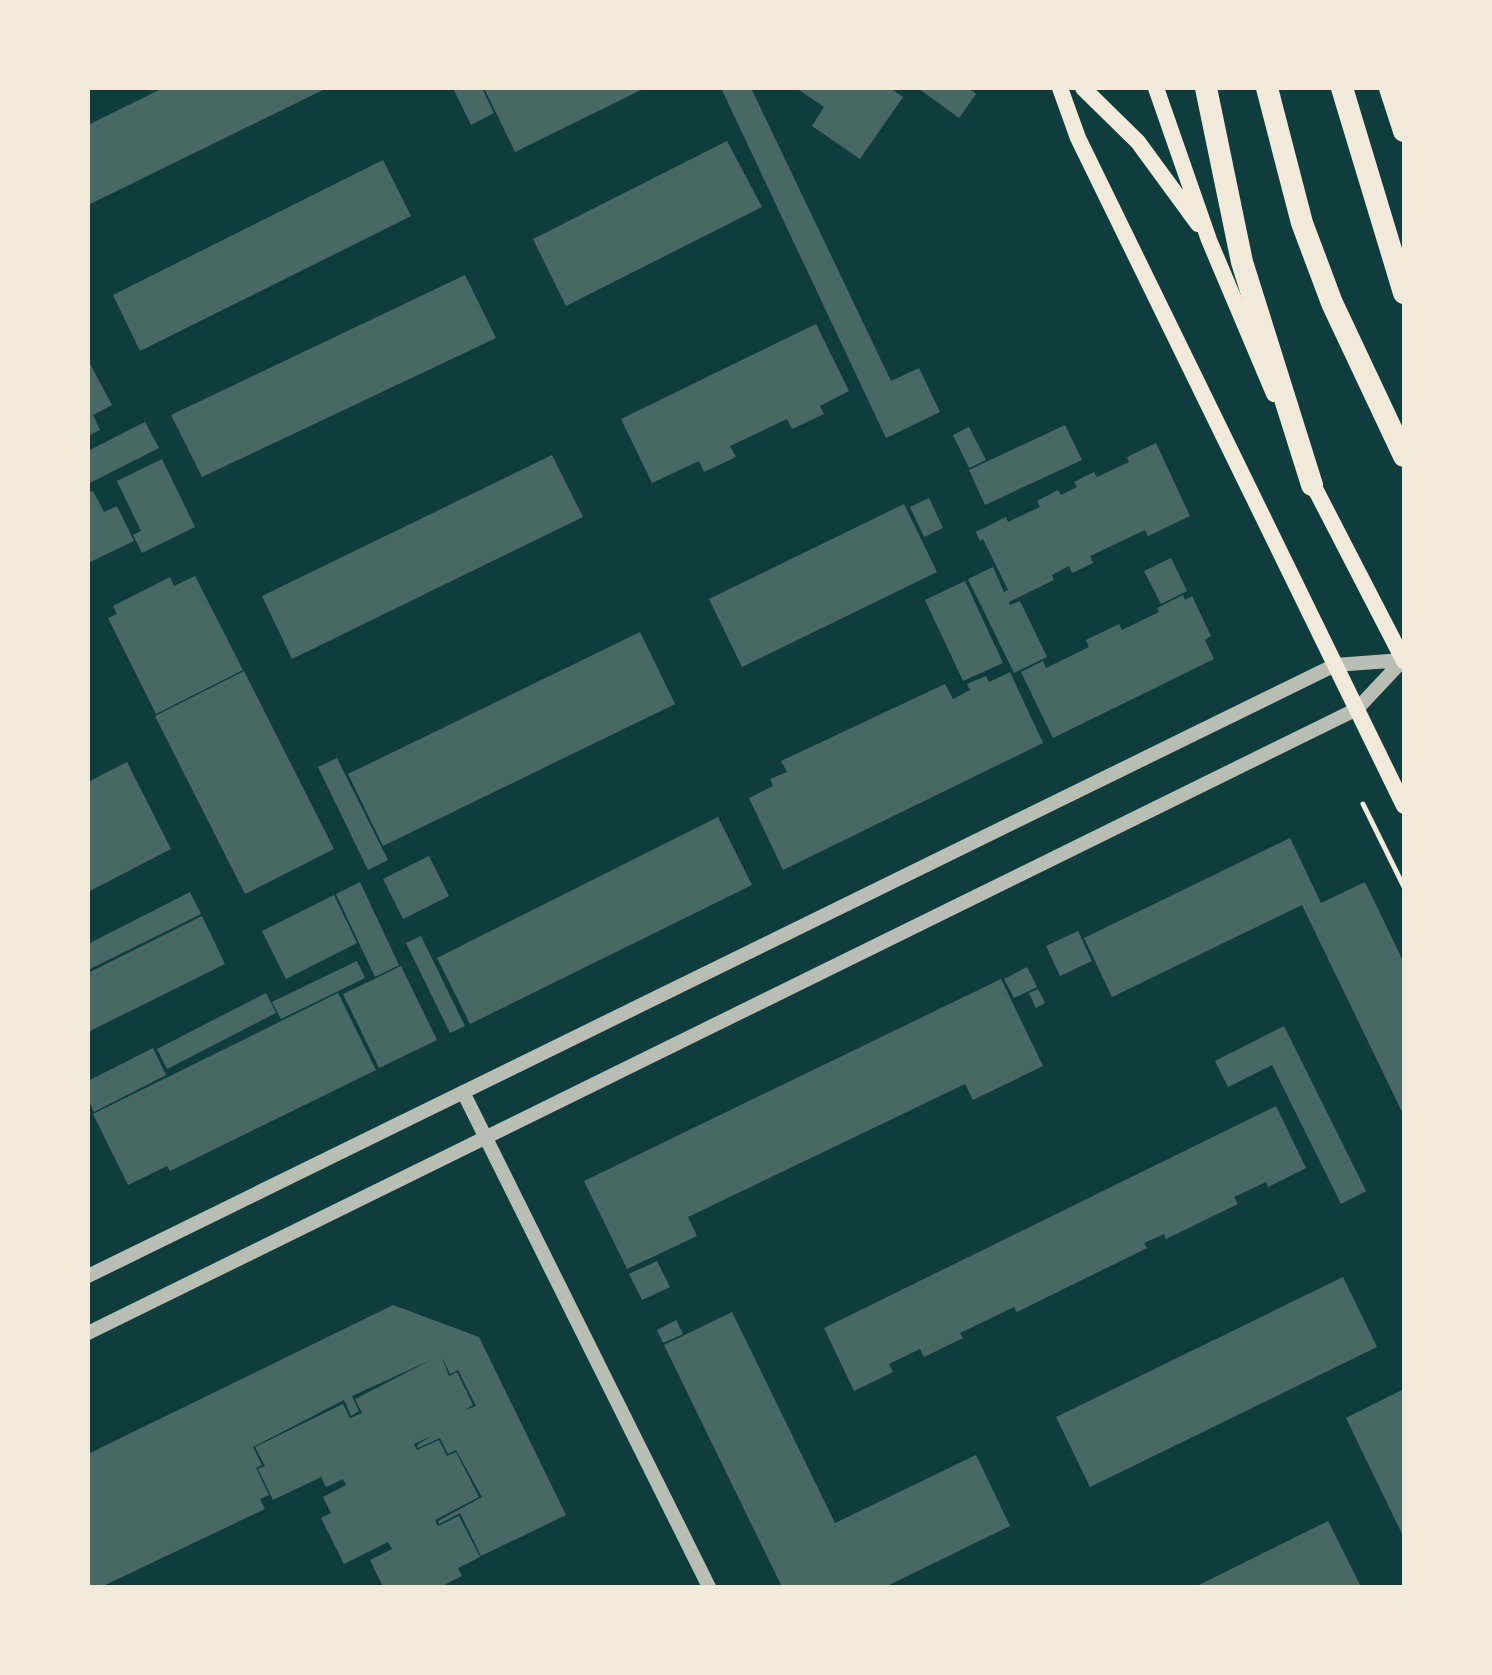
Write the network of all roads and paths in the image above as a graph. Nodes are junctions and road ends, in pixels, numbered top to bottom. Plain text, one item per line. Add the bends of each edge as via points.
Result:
1 (1060, 88) edge
2 (1083, 88) edge
3 (1156, 88) edge
4 (1206, 88) edge
5 (1267, 88) edge
6 (1342, 88) edge
7 (1390, 88) edge
8 (1402, 124) edge
9 (1209, 240) junction
10 (1404, 293) edge
11 (1404, 456) edge
12 (1312, 485) junction
13 (1404, 661) edge
14 (1335, 665) junction
15 (1357, 709) junction
16 (1363, 804) dead end
17 (1404, 806) edge
18 (1404, 887) edge
19 (463, 1092) junction
20 (485, 1139) junction
21 (88, 1276) edge
22 (88, 1333) edge
23 (709, 1587) edge

1 - 14 main road via 1078,138
2 - 9 main road via 1138,142
3 - 9 main road
4 - 12 highway via 1242,262
5 - 11 highway via 1302,223 1332,303
6 - 10 highway
7 - 8 highway
9 - 12 main road
12 - 13 main road
13 - 14 street
13 - 15 street
14 - 15 main road
14 - 19 street
15 - 17 main road
15 - 20 street
16 - 18 path
19 - 20 street
19 - 21 street
20 - 22 street
20 - 23 street

